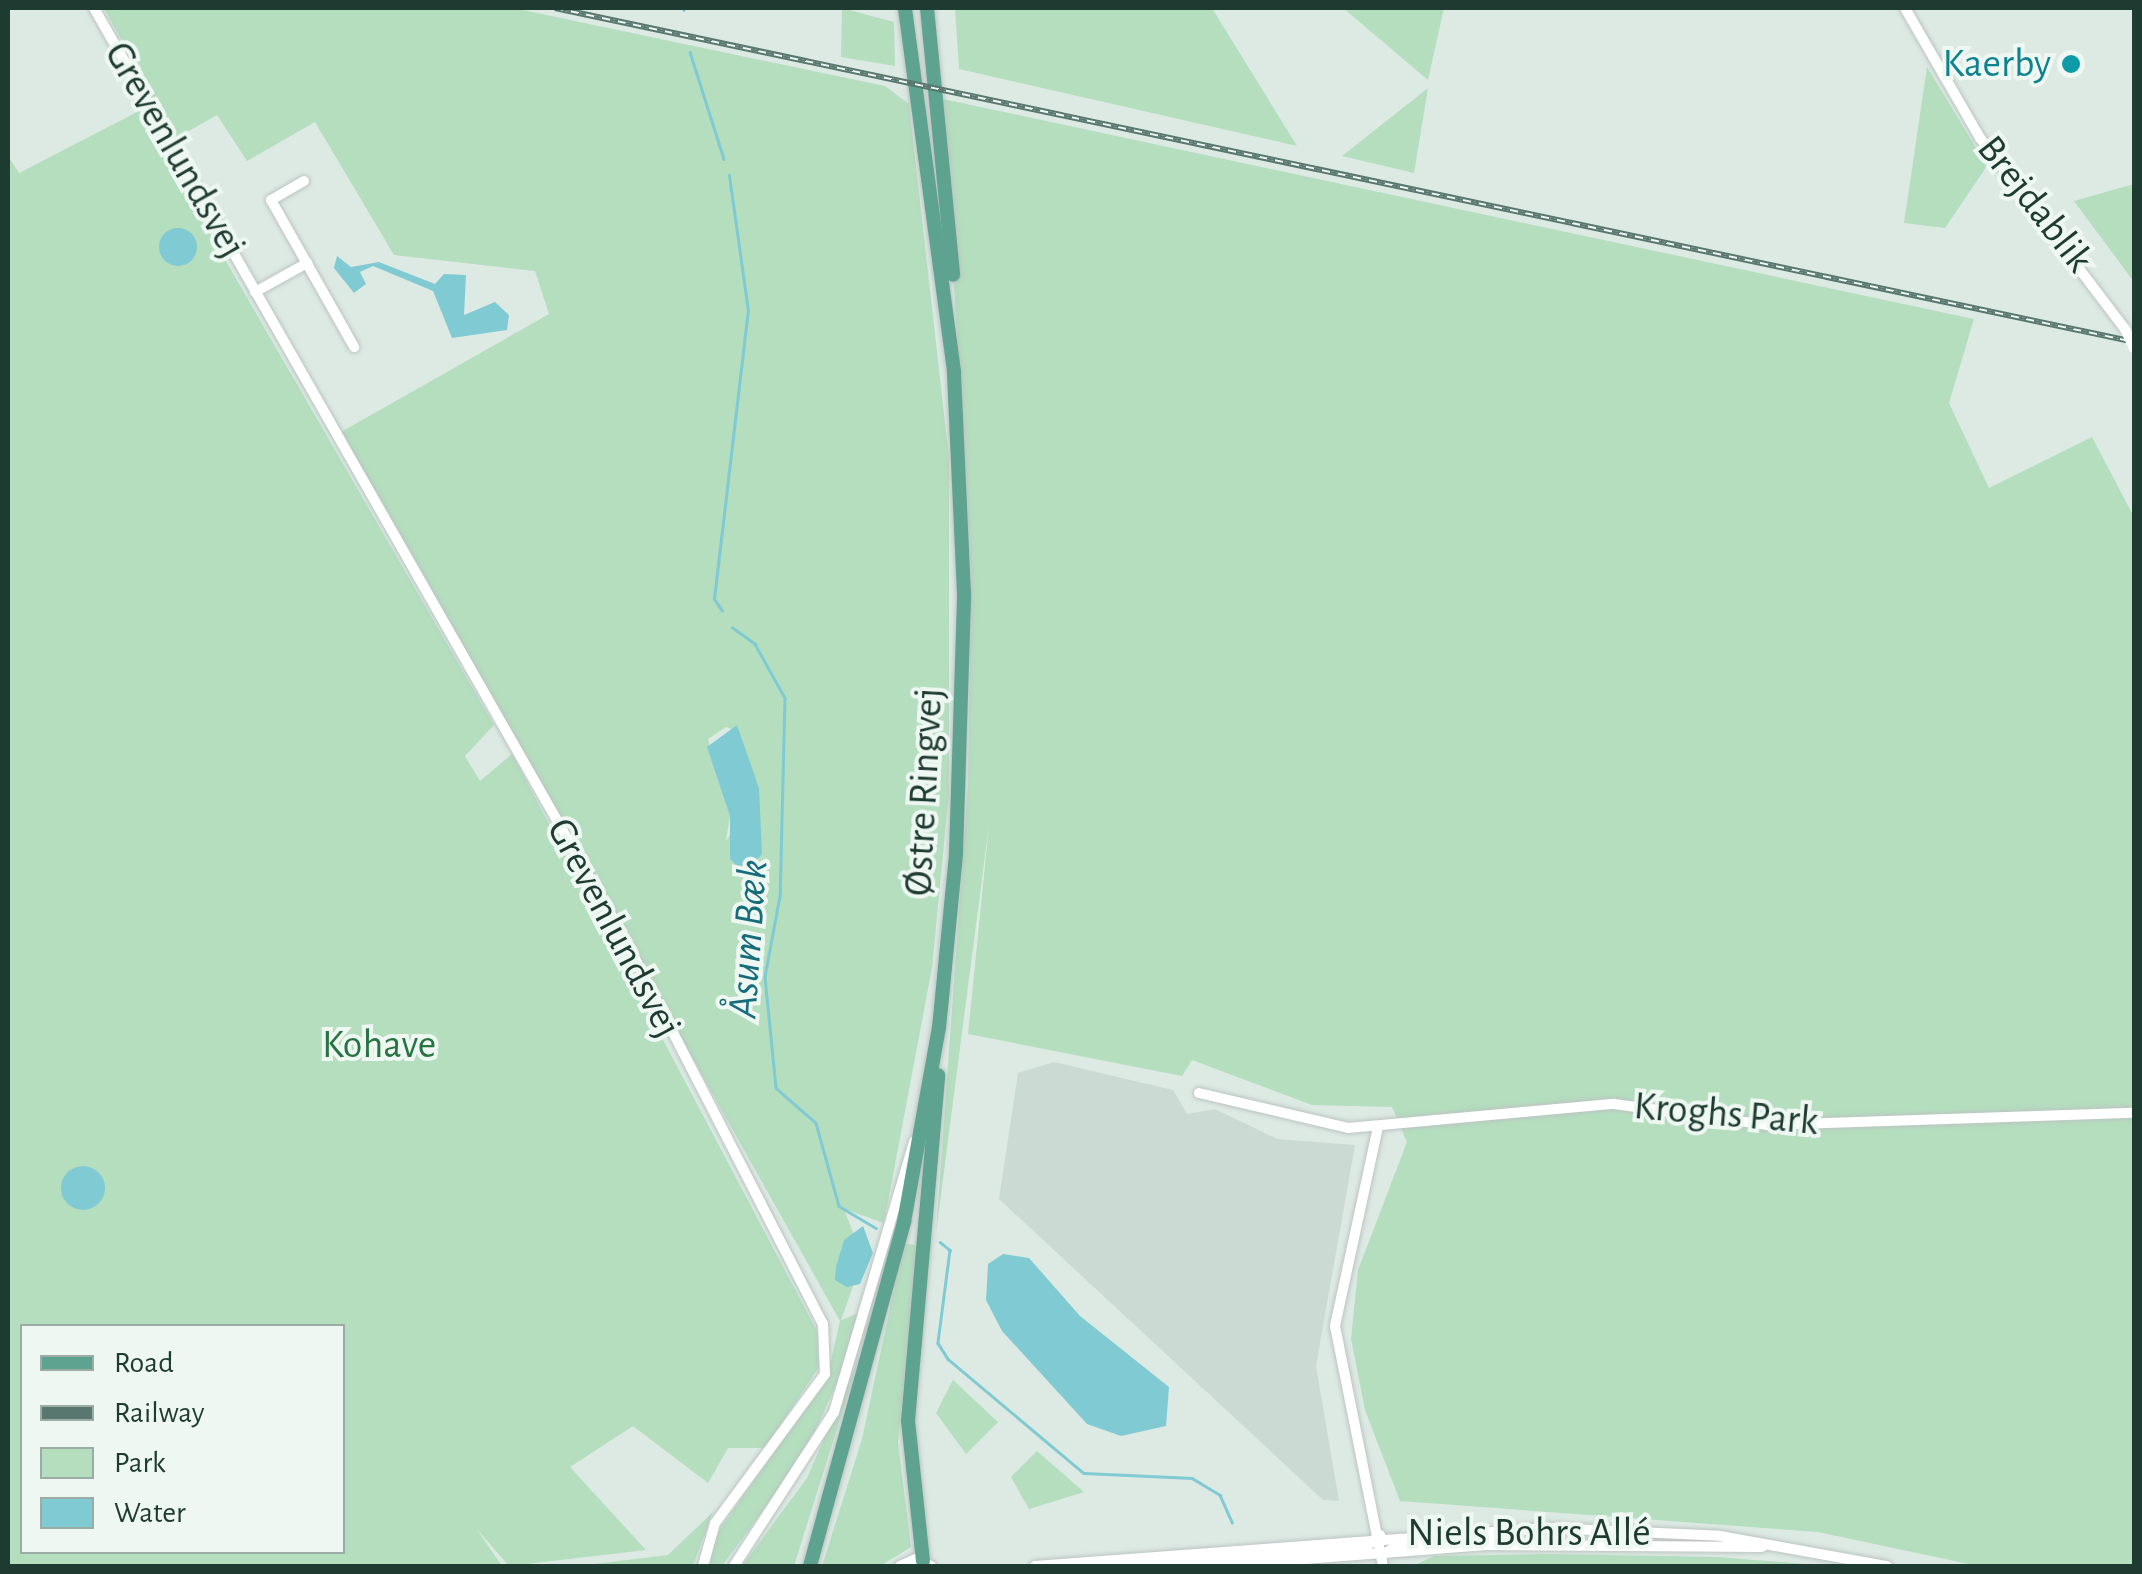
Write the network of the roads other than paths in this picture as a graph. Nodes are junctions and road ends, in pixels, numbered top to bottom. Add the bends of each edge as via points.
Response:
1 (94, 8) edge
2 (904, 8) edge
3 (927, 8) edge
4 (1905, 8) edge
5 (304, 181) dead end
6 (307, 263) junction
7 (256, 292) junction
8 (354, 347) dead end
9 (2134, 348) edge
10 (954, 371) junction
11 (939, 1028) junction
12 (1199, 1093) dead end
13 (2134, 1114) edge
14 (922, 1123) junction
15 (1378, 1127) junction
16 (1614, 1530) junction
17 (1380, 1534) junction
18 (1783, 1547) junction
19 (1383, 1561) edge
20 (927, 1564) edge
21 (703, 1566) edge
22 (734, 1566) edge
23 (810, 1566) edge
24 (900, 1566) edge
25 (1035, 1566) edge
26 (1121, 1566) edge
27 (1214, 1566) edge
28 (1887, 1566) edge

1 - 7 street, Grevenlundsvej
2 - 10 main road, Østre Ringvej
3 - 10 main road
4 - 9 street, Brejdablik, bridge via 1980,138
5 - 6 street, Grevenlundsvej via 271,200
6 - 7 street, Grevenlundsvej
6 - 8 street, Grevenlundsvej
7 - 21 street, Grevenlundsvej via 628,945 823,1324 825,1374 715,1523
10 - 11 main road, Østre Ringvej via 963,719
11 - 14 main road, Østre Ringvej
11 - 20 main road via 908,1421
12 - 15 street, Kroghs Park via 1314,1125
13 - 15 street, Kroghs Park via 1767,1125 1614,1104
14 - 22 street via 834,1412
14 - 23 main road, Østre Ringvej via 879,1330
15 - 17 street via 1335,1326 1338,1376
16 - 17 street, Niels Bohrs Allé
16 - 18 street, Niels Bohrs Allé
16 - 19 street via 1402,1542
17 - 19 street
17 - 25 street, Niels Bohrs Allé
17 - 26 street via 1365,1548
18 - 19 street, Niels Bohrs Allé via 1490,1545
18 - 28 street, Niels Bohrs Allé
19 - 27 street, Niels Bohrs Allé
20 - 24 street

